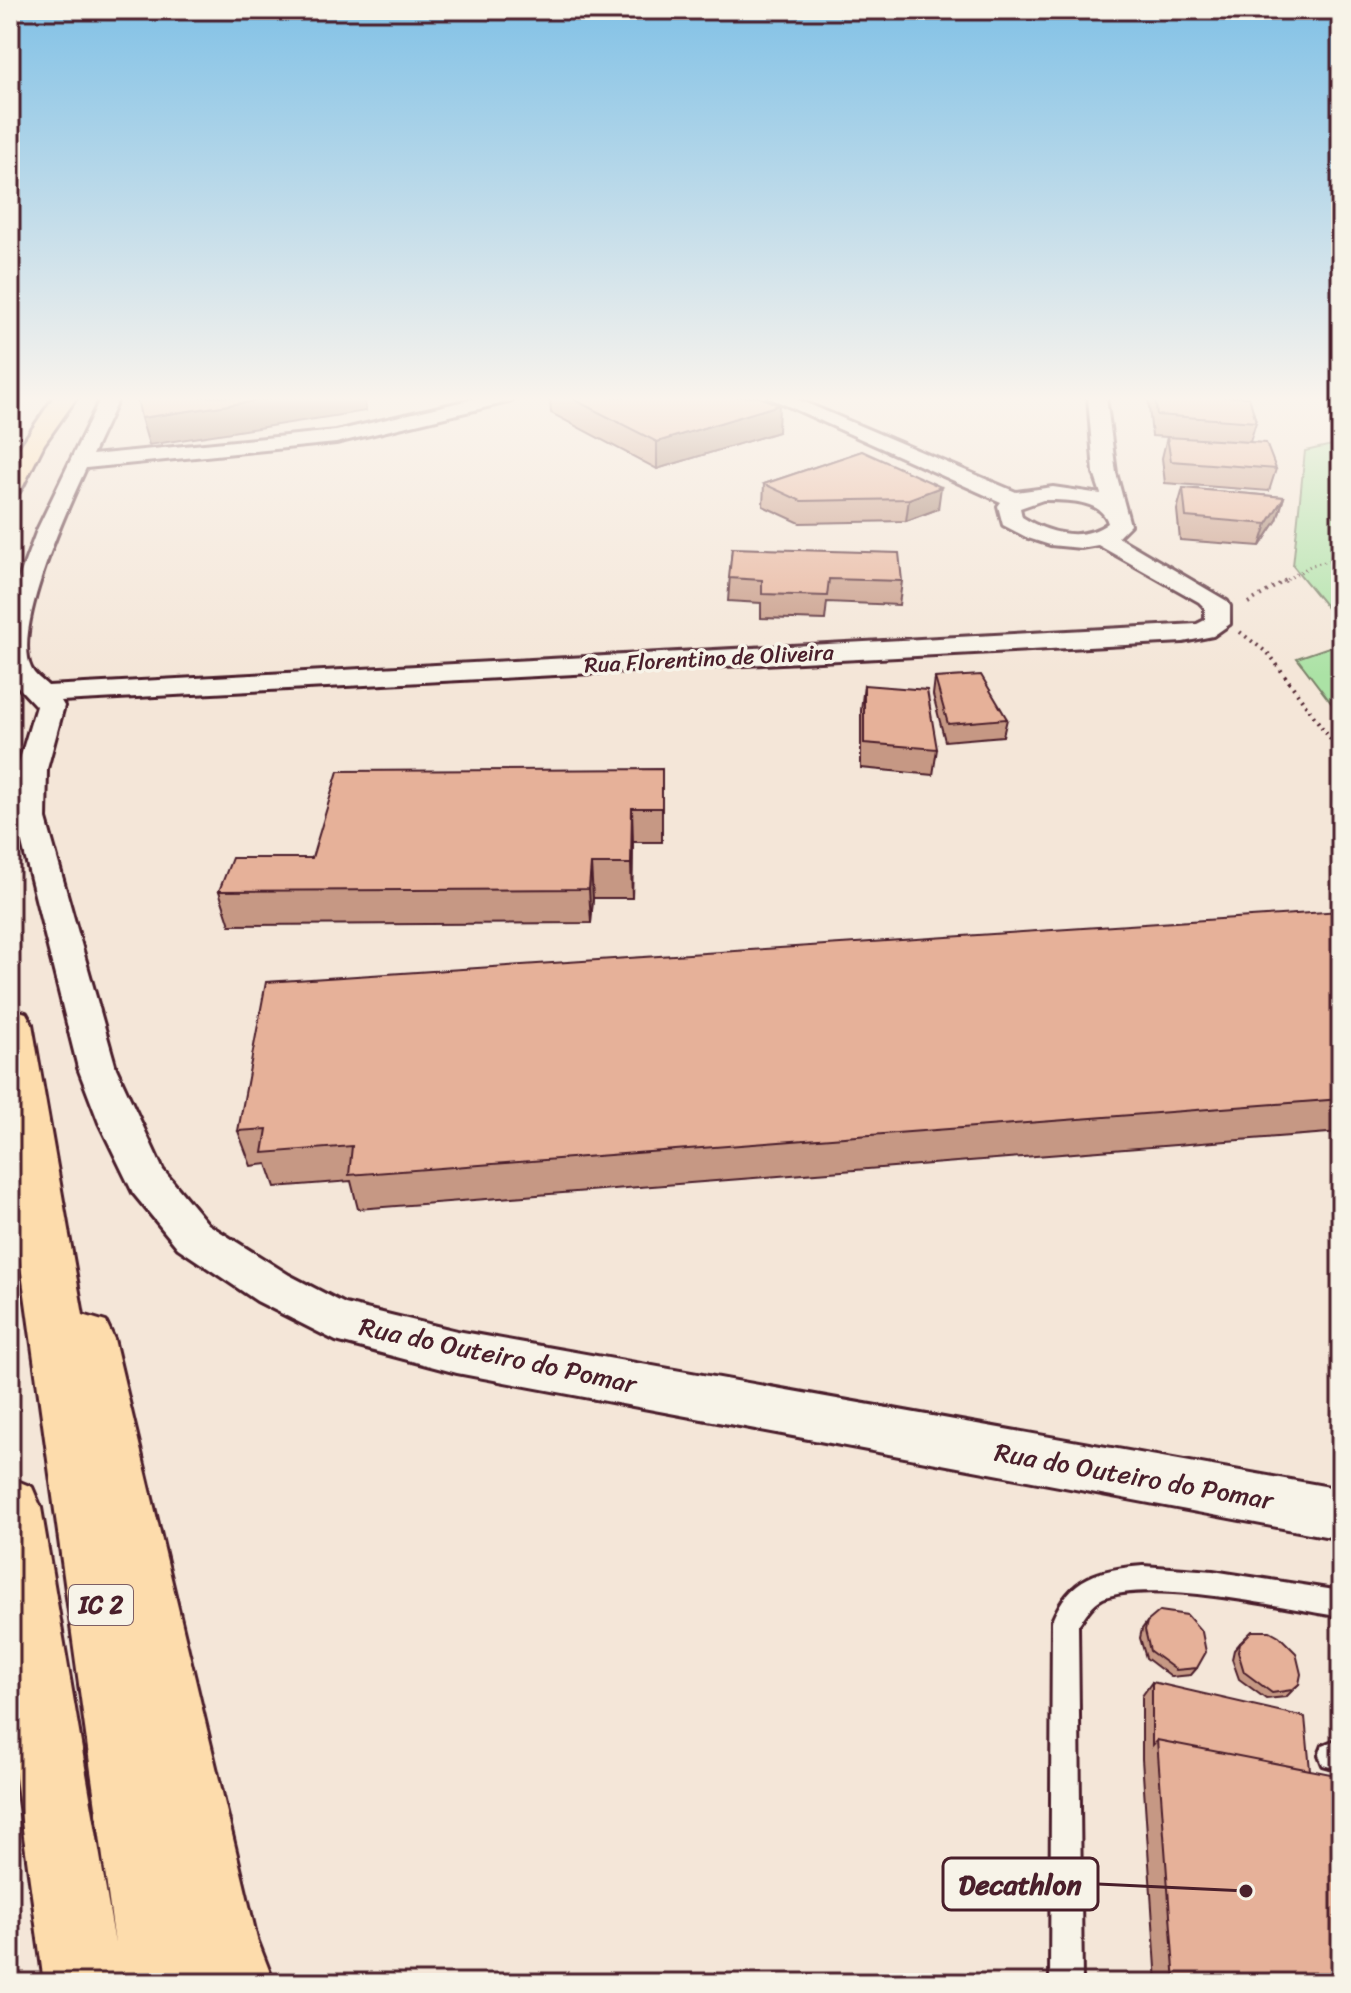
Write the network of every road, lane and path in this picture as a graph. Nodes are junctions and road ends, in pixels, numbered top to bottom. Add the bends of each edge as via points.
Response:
1 (68, 490) edge
2 (992, 490) edge
3 (1068, 490) edge
4 (1110, 490) edge
5 (1061, 493) junction
6 (1015, 500) junction
7 (1119, 517) junction
8 (1101, 537) junction
9 (1341, 558) edge
10 (1219, 615) junction
11 (45, 694) junction
12 (1341, 754) edge
13 (10, 1024) edge
14 (42, 1227) junction
15 (10, 1508) edge
16 (1341, 1514) edge
17 (1341, 1604) edge
18 (83, 1983) edge
19 (160, 1983) edge
20 (235, 1983) edge
21 (1066, 1983) edge

1 - 11 street via 25,588 17,634 15,663
2 - 6 street
3 - 5 street
4 - 7 street
5 - 6 street
5 - 7 street via 1105,504
6 - 8 street via 1009,506 1011,520 1034,533 1068,540
7 - 8 street via 1119,525
8 - 10 street via 1208,597
9 - 10 path via 1312,565 1258,599
10 - 11 street, Rua Florentino de Oliveira via 1217,624 1204,631 1183,634
10 - 12 path via 1270,655
11 - 16 street, Rua do Outeiro do Pomar via 50,706 32,769 31,819 97,1068 148,1181 193,1236 273,1288 336,1321 457,1352
13 - 14 highway, IC 2
14 - 19 highway, IC 2
14 - 20 highway via 75,1295 219,1939
15 - 18 highway
17 - 21 lane via 1124,1578 1091,1589 1065,1621

